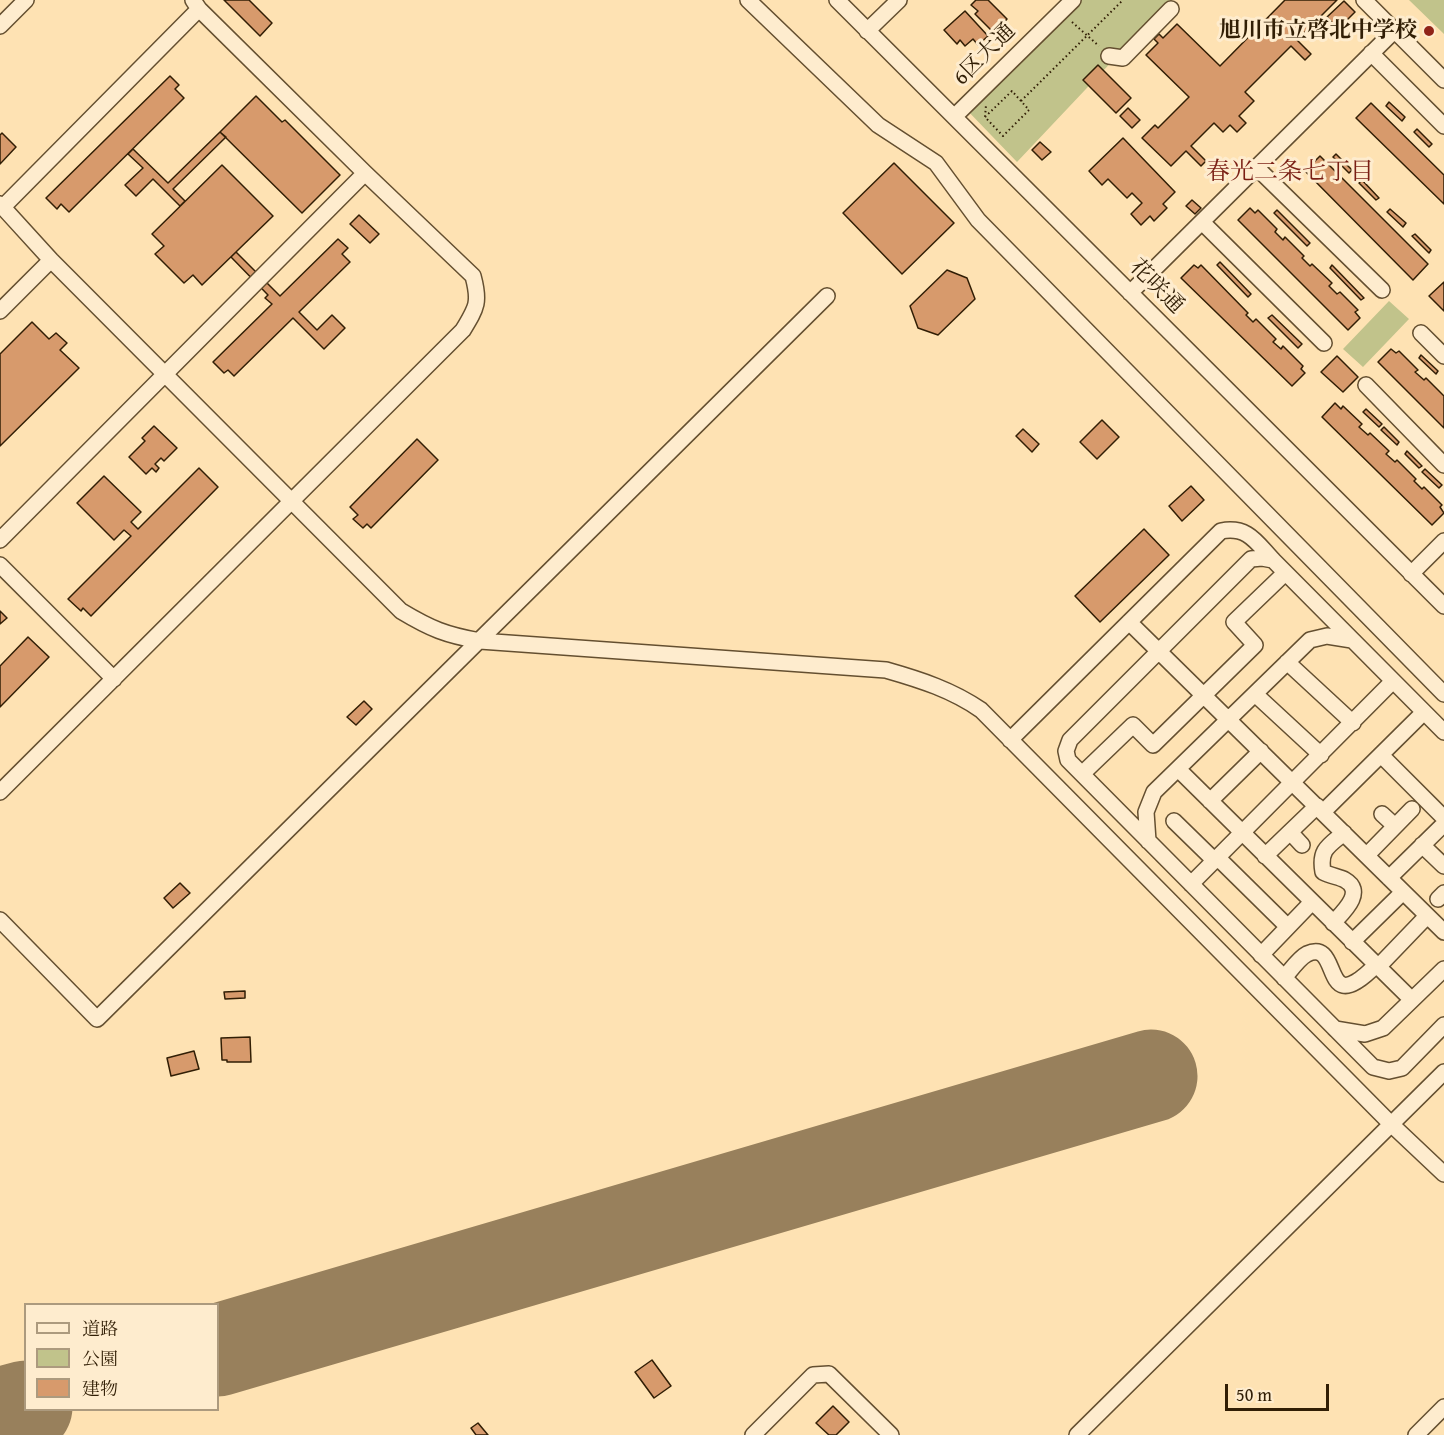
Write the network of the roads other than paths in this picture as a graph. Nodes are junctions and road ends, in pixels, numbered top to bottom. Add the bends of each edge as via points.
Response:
1 (26, 0) edge
2 (748, 0) edge
3 (837, 0) edge
4 (899, 0) edge
5 (1073, 0) edge
6 (1364, 0) edge
7 (196, 4) edge
8 (1171, 9) dead end
9 (0, 26) edge
10 (1395, 30) junction
11 (867, 31) junction
12 (1371, 53) junction
13 (1109, 56) road end
14 (1444, 80) edge
15 (955, 116) junction
16 (1444, 126) edge
17 (1256, 167) junction
18 (365, 173) junction
19 (1, 206) edge
20 (1202, 222) junction
21 (51, 260) junction
22 (1382, 290) dead end
23 (1130, 293) junction
24 (827, 296) dead end
25 (0, 311) edge
26 (1421, 333) dead end
27 (1324, 344) dead end
28 (1444, 356) edge
29 (165, 374) junction
30 (1366, 385) dead end
31 (1444, 465) edge
32 (292, 501) junction
33 (0, 540) edge
34 (1444, 541) edge
35 (1272, 560) junction
36 (0, 565) edge
37 (1285, 573) junction
38 (1411, 574) junction
39 (1444, 606) edge
40 (1129, 622) junction
41 (1352, 640) junction
42 (480, 641) junction
43 (1160, 650) junction
44 (1287, 662) junction
45 (114, 679) junction
46 (1393, 681) junction
47 (1255, 694) junction
48 (1444, 694) edge
49 (1205, 695) junction
50 (1424, 712) junction
51 (1229, 719) junction
52 (1353, 723) junction
53 (1444, 732) edge
54 (1010, 740) junction
55 (1261, 751) junction
56 (1322, 755) junction
57 (1381, 755) junction
58 (1178, 769) junction
59 (1082, 774) junction
60 (1294, 783) junction
61 (0, 792) edge
62 (1210, 801) junction
63 (1320, 809) junction
64 (1412, 809) dead end
65 (1382, 814) dead end
66 (1444, 818) edge
67 (1174, 821) dead end
68 (1200, 824) dead end
69 (1444, 824) edge
70 (1395, 826) junction
71 (1290, 832) junction
72 (1344, 833) junction
73 (1243, 834) junction
74 (1190, 836) junction
75 (1148, 841) junction
76 (1302, 845) dead end
77 (1422, 845) junction
78 (1367, 855) junction
79 (1265, 856) junction
80 (1217, 859) junction
81 (1444, 866) edge
82 (1389, 878) junction
83 (1191, 884) junction
84 (1403, 892) junction
85 (1312, 902) junction
86 (1427, 916) junction
87 (0, 920) edge
88 (1333, 923) junction
89 (1288, 927) junction
90 (1444, 932) edge
91 (1352, 942) junction
92 (1261, 955) junction
93 (1377, 966) junction
94 (1444, 969) edge
95 (1284, 978) junction
96 (1412, 1000) junction
97 (1444, 1025) edge
98 (1335, 1029) junction
99 (1444, 1072) edge
100 (1391, 1125) junction
101 (1444, 1174) edge
102 (1444, 1407) edge
103 (753, 1435) edge
104 (891, 1435) edge
105 (1077, 1435) edge
106 (1416, 1435) edge

1 - 9 street
2 - 48 street via 878,125 936,163 978,220
3 - 11 street, 花咲通
4 - 11 street
5 - 15 street, 6区大通
6 - 10 street
7 - 18 street
7 - 19 street
8 - 13 street via 1123,58
10 - 12 street
10 - 14 street
11 - 15 street, 花咲通
12 - 16 street
12 - 17 street
15 - 23 street, 花咲通
17 - 20 street
17 - 22 street
18 - 29 street
18 - 32 street via 473,276 478,295 475,311 463,330
19 - 21 street
20 - 23 street
20 - 27 street
21 - 25 street
21 - 29 street
23 - 38 street, 花咲通
24 - 42 street
26 - 28 street
29 - 32 street
29 - 33 street
30 - 31 street
32 - 42 street via 402,611 450,636
32 - 45 street
34 - 38 street
35 - 37 street
35 - 40 street via 1251,536 1235,528 1221,531
35 - 43 street via 1251,559
36 - 45 street
37 - 41 street
37 - 49 street via 1234,622 1255,645
38 - 39 street, 花咲通
40 - 43 street
40 - 54 street
41 - 44 street via 1327,636 1310,640
41 - 46 street
42 - 54 street via 886,670 942,687 963,698 981,710
42 - 87 street via 97,1019
43 - 49 street
43 - 59 street via 1070,740 1068,760
44 - 47 street
44 - 52 street
45 - 61 street
46 - 50 street
46 - 52 street
47 - 51 street
47 - 56 street
49 - 51 street
49 - 59 street via 1154,745 1133,725
50 - 53 street
50 - 57 street
51 - 55 street
51 - 58 street
52 - 56 street
54 - 100 street
55 - 60 street
55 - 62 street
56 - 60 street
57 - 63 street
57 - 66 street
58 - 62 street
58 - 75 street via 1154,792 1146,812
59 - 75 street
60 - 63 street
60 - 73 street
62 - 73 street
63 - 71 street
63 - 72 street
64 - 70 street
65 - 70 street
67 - 74 street
68 - 74 street
69 - 77 street
70 - 78 street
71 - 76 street
71 - 79 street
72 - 78 street
72 - 88 street via 1325,849 1321,859 1323,872 1345,880 1354,894
73 - 79 street
73 - 80 street
74 - 80 street
75 - 83 street
77 - 81 street
77 - 82 street
78 - 82 street
79 - 85 street
80 - 83 street
80 - 89 street
82 - 84 street
83 - 92 street
84 - 86 street
84 - 91 street via 1381,921
85 - 88 street
85 - 89 street
86 - 90 street
86 - 93 street
88 - 91 street
89 - 92 street
91 - 93 street
92 - 95 street
93 - 95 street via 1349,986 1332,976 1330,963 1317,952 1306,954
93 - 96 street
94 - 96 street
95 - 98 street
96 - 98 street via 1383,1028 1365,1034
97 - 98 street via 1402,1068 1389,1071 1373,1067
99 - 100 street
100 - 101 street
100 - 105 street
102 - 106 street
103 - 104 street via 813,1375 829,1374

